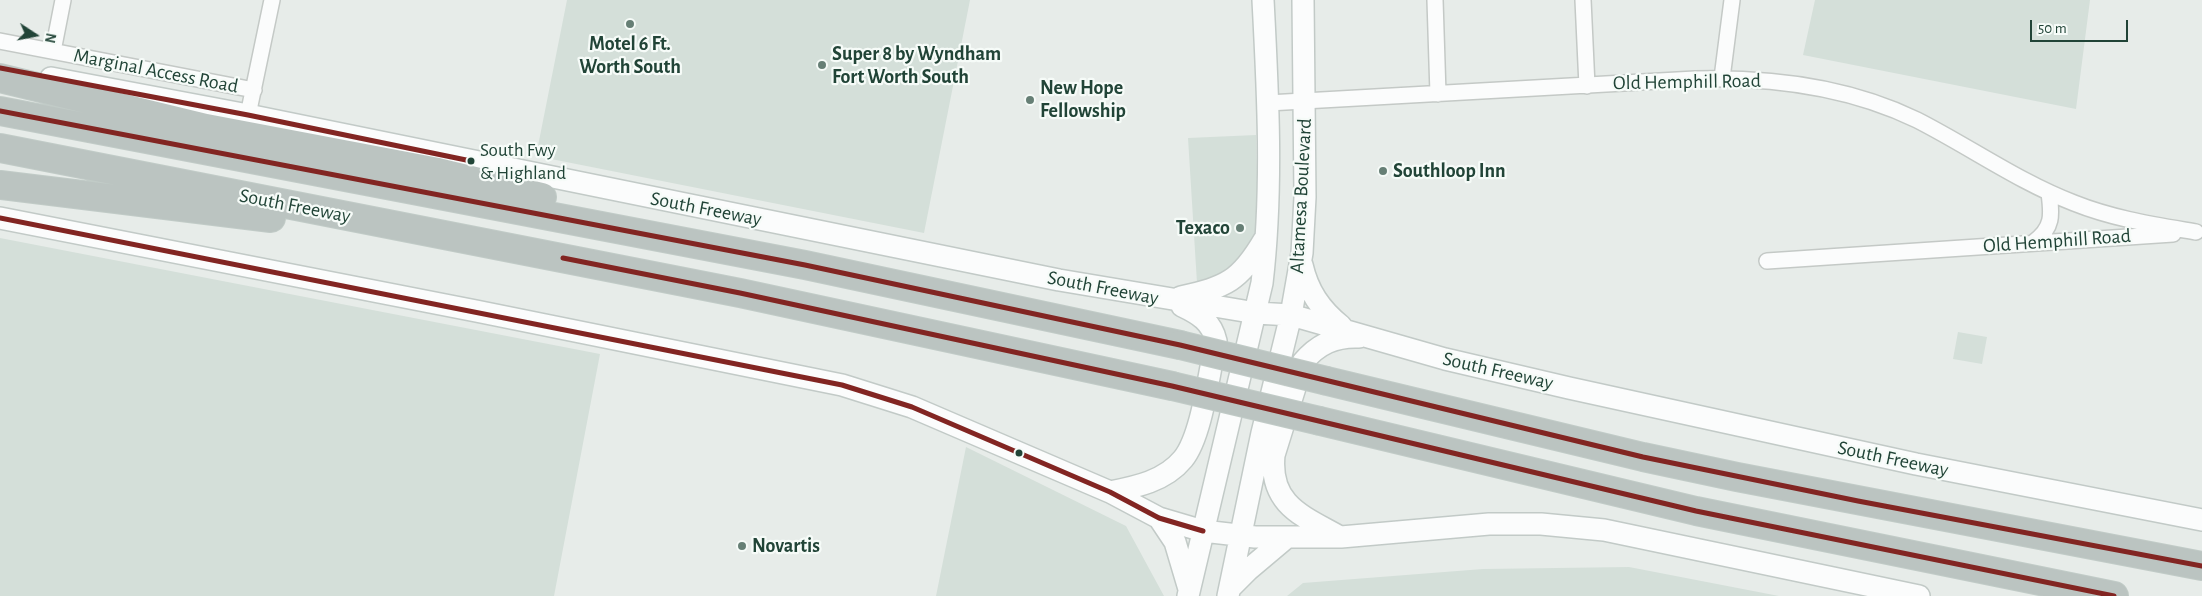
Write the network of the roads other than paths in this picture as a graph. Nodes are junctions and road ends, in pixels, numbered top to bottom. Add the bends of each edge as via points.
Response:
1 (63, 0) edge
2 (272, 0) edge
3 (1264, 0) edge
4 (1303, 0) edge
5 (1435, 0) edge
6 (1583, 0) edge
7 (1732, 0) edge
8 (0, 41) edge
9 (53, 51) junction
10 (0, 68) edge
11 (0, 78) edge
12 (1722, 78) junction
13 (1587, 86) junction
14 (254, 90) junction
15 (1438, 94) junction
16 (1306, 102) junction
17 (1268, 104) junction
18 (0, 111) edge
19 (248, 115) junction
20 (0, 148) edge
21 (0, 185) edge
22 (2049, 193) junction
23 (0, 218) edge
24 (2199, 232) edge
25 (1267, 236) junction
26 (2034, 242) junction
27 (561, 257) junction
28 (1301, 261) junction
29 (1767, 261) dead end
30 (805, 266) junction
31 (1168, 300) junction
32 (1256, 313) junction
33 (1291, 315) junction
34 (1345, 329) junction
35 (1379, 339) junction
36 (1110, 492) junction
37 (1159, 518) junction
38 (2202, 520) edge
39 (1204, 531) junction
40 (1240, 536) junction
41 (1341, 537) junction
42 (1286, 538) junction
43 (2202, 566) edge
44 (1229, 592) edge
45 (1189, 593) edge
46 (1919, 596) edge
47 (2114, 596) edge

1 - 9 street
2 - 14 street
3 - 17 main road, Altamesa Boulevard
4 - 16 main road, Altamesa Boulevard
5 - 15 street
6 - 13 street
7 - 12 street
8 - 9 street, Marginal Access Road
9 - 14 street, Marginal Access Road
10 - 19 main road, South Freeway
11 - 30 highway via 206,128 438,172 617,216 784,249
12 - 13 street, Old Hemphill Road
12 - 22 street, Old Hemphill Road via 1808,85 1862,98 1916,120
13 - 15 street, Old Hemphill Road
14 - 19 street
15 - 16 street, Old Hemphill Road
16 - 17 street, Old Hemphill Road
16 - 28 main road, Altamesa Boulevard
17 - 25 main road, Altamesa Boulevard
18 - 30 highway, South Freeway
19 - 31 main road, South Freeway
20 - 27 highway, South Freeway
21 - 27 highway
22 - 24 street, Old Hemphill Road via 2118,218
22 - 26 street via 2049,225
23 - 36 main road via 842,385 912,407
24 - 26 street, Old Hemphill Road
25 - 31 main road via 1248,266 1230,282 1214,290
25 - 32 main road, Altamesa Boulevard
26 - 29 street, Old Hemphill Road
27 - 47 highway, South Freeway, bridge via 1172,386 1678,507
28 - 33 main road, Altamesa Boulevard
28 - 34 main road via 1317,303
30 - 43 highway, South Freeway, bridge via 1180,346 1737,477
31 - 32 main road, South Freeway
31 - 36 main road via 1198,314 1214,332 1216,341 1197,429 1183,459 1166,473 1132,488
32 - 33 main road, South Freeway
32 - 39 main road, Altamesa Boulevard
33 - 34 main road, South Freeway
33 - 40 main road, Altamesa Boulevard
34 - 35 main road, South Freeway
35 - 38 main road, South Freeway via 1462,363 1870,454
35 - 41 main road via 1339,338 1312,351 1303,362 1274,455 1273,469 1282,498 1294,511
36 - 37 main road
37 - 39 main road
37 - 45 main road via 1175,542
39 - 40 main road
39 - 45 main road, Altamesa Boulevard
40 - 42 main road
40 - 44 main road, Altamesa Boulevard
41 - 42 main road
41 - 46 main road via 1489,524 1541,524 1604,530
42 - 44 main road via 1248,570

